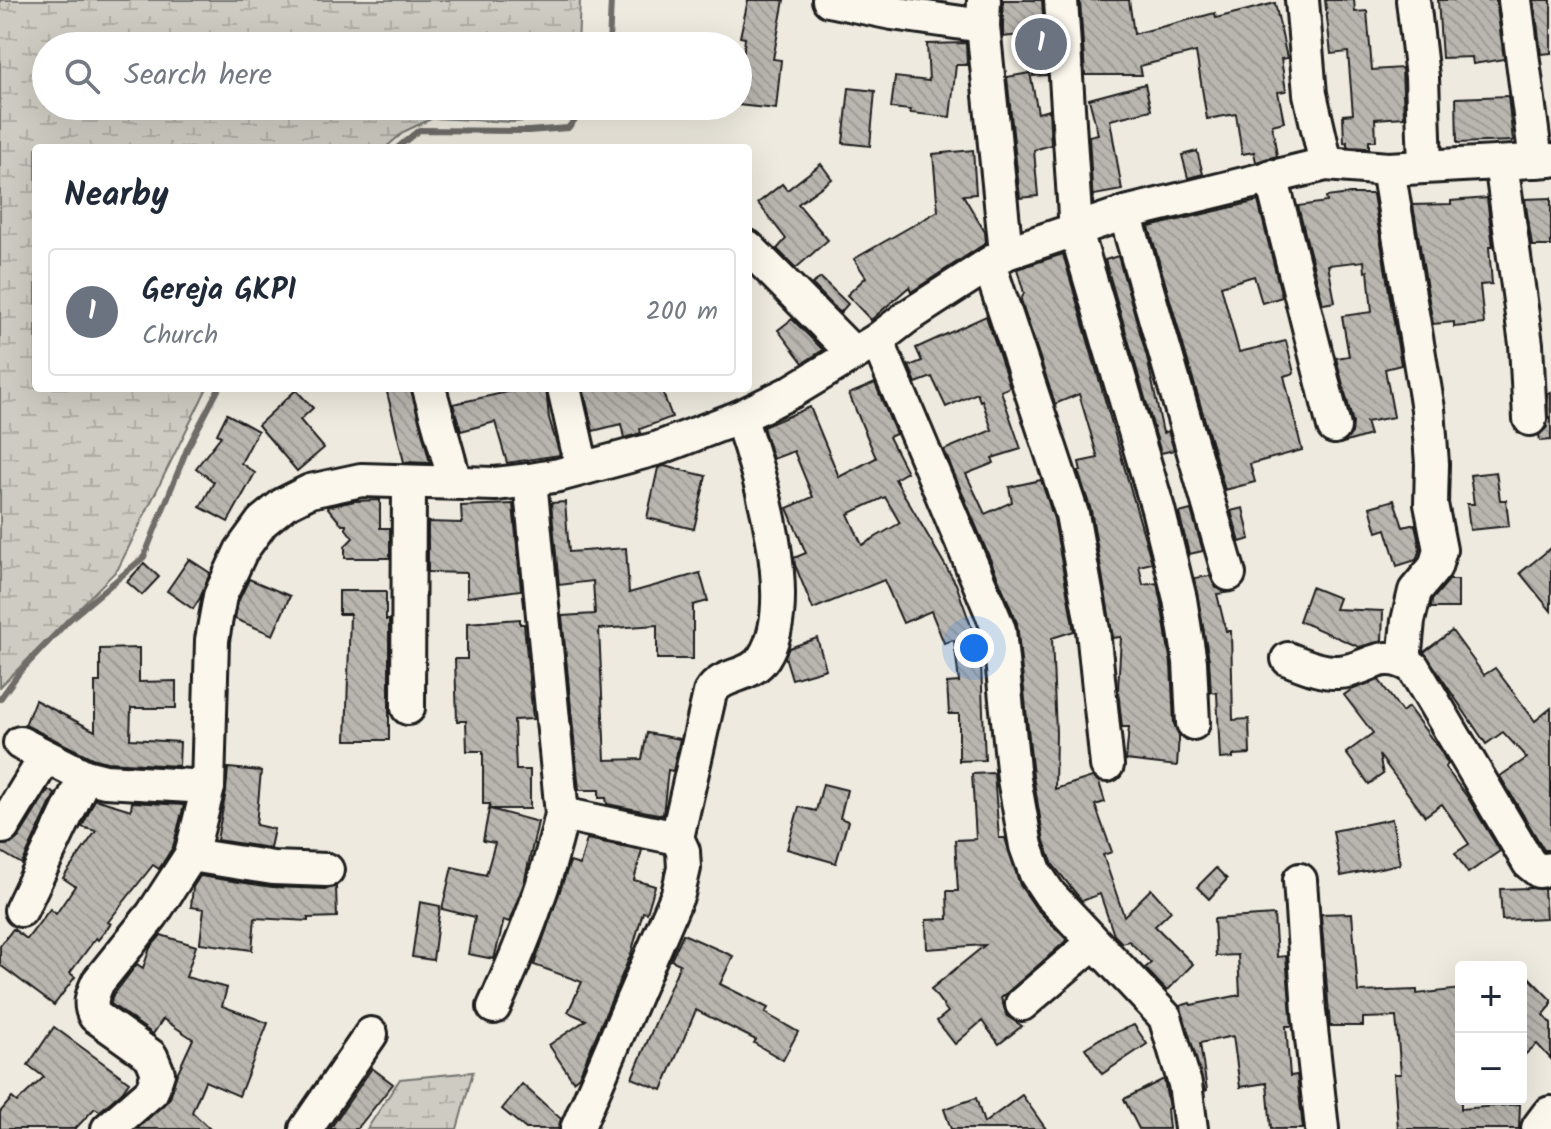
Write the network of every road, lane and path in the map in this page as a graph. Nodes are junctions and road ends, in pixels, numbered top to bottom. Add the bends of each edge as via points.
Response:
1 (829, 0) edge
2 (1061, 0) edge
3 (1302, 0) edge
4 (1413, 0) edge
5 (1515, 0) edge
6 (983, 13) edge
7 (1544, 161) edge
8 (1501, 163) junction
9 (1326, 164) junction
10 (1425, 166) junction
11 (1388, 169) junction
12 (1271, 176) junction
13 (1125, 213) junction
14 (1076, 231) junction
15 (752, 250) edge
16 (998, 259) junction
17 (866, 347) junction
18 (430, 392) edge
19 (565, 392) edge
20 (740, 417) junction
21 (1530, 419) dead end
22 (1334, 427) dead end
23 (582, 468) junction
24 (530, 480) junction
25 (409, 482) junction
26 (455, 482) junction
27 (1229, 574) dead end
28 (1288, 659) dead end
29 (1404, 661) junction
30 (408, 708) dead end
31 (1193, 723) dead end
32 (1107, 765) dead end
33 (85, 776) junction
34 (208, 787) junction
35 (562, 814) junction
36 (3, 827) dead end
37 (677, 838) junction
38 (191, 855) junction
39 (1551, 869) edge
40 (327, 870) dead end
41 (1300, 880) dead end
42 (21, 910) dead end
43 (1093, 943) junction
44 (1022, 1004) dead end
45 (494, 1007) dead end
46 (371, 1034) dead end
47 (1551, 1117) edge
48 (586, 1123) edge
49 (108, 1129) edge
50 (306, 1129) edge
51 (1191, 1129) edge
52 (1322, 1129) edge
53 (1542, 1129) edge

1 - 6 street via 892,13
2 - 14 street
3 - 9 street via 1310,94
4 - 10 street
5 - 7 street
6 - 16 street
7 - 8 street
8 - 10 street
8 - 21 street via 1526,344
9 - 11 street
9 - 12 street
10 - 11 street
11 - 29 street via 1428,409 1431,504 1440,550 1412,600
12 - 13 street
12 - 22 street
13 - 14 street
13 - 27 street
14 - 16 street
14 - 31 street via 1180,599
15 - 17 street
16 - 17 street
16 - 32 street via 1072,514 1093,630
17 - 20 street
17 - 43 street via 999,630 1014,779 1031,860 1050,895
18 - 26 street
19 - 23 street
20 - 23 street via 659,448
20 - 37 street via 771,523 774,629 771,645 756,667 721,681 710,693
23 - 24 street
24 - 26 street
24 - 35 street
25 - 26 street
25 - 30 street
25 - 34 street via 361,480 310,491 262,522 241,551 220,596 212,640
28 - 29 street via 1319,671 1342,672 1374,660
29 - 39 street via 1419,676 1529,863 1539,871
33 - 34 street
33 - 36 street via 33,750
33 - 42 street
34 - 38 street
35 - 37 street
35 - 45 street via 550,867
37 - 48 street via 684,868 678,894
38 - 40 street
38 - 49 street via 93,994 95,1016 151,1056 158,1073 152,1091
41 - 52 street
43 - 44 street
43 - 51 street via 1165,1017 1185,1084
46 - 50 street
47 - 53 main road

